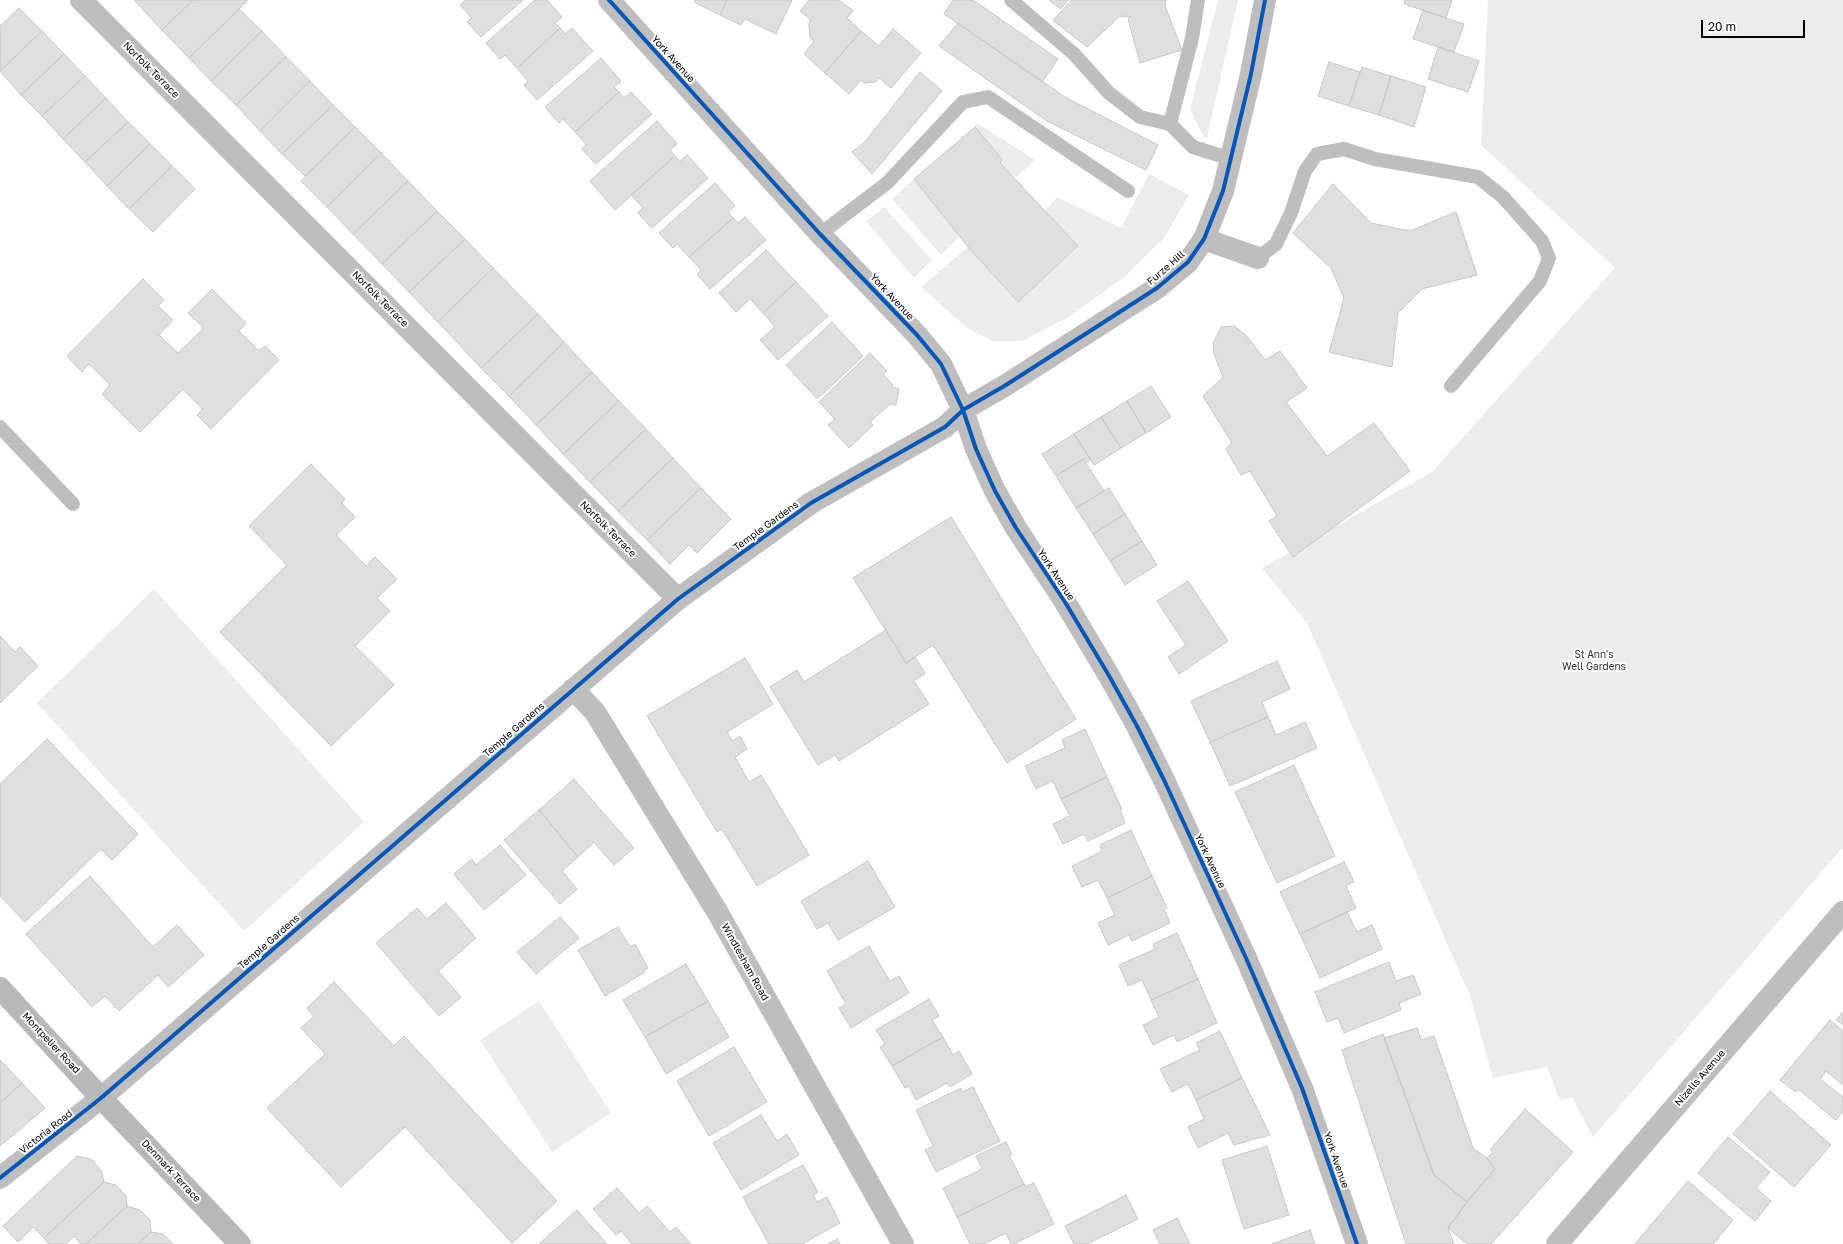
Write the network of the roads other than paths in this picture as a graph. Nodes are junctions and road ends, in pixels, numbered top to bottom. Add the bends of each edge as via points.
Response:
1 (81, 0) edge
2 (609, 0) edge
3 (1011, 0) edge
4 (1198, 0) edge
5 (1265, 0) edge
6 (1170, 124) junction
7 (1231, 159) junction
8 (1128, 191) dead end
9 (820, 234) junction
10 (1204, 239) junction
11 (1258, 258) joint
12 (1451, 386) dead end
13 (963, 410) junction
14 (0, 427) edge
15 (73, 504) dead end
16 (678, 599) junction
17 (573, 689) junction
18 (1843, 912) edge
19 (0, 988) edge
20 (101, 1098) junction
21 (0, 1178) edge
22 (240, 1244) edge
23 (904, 1244) edge
24 (1357, 1244) edge
25 (1557, 1244) edge

1 - 16 street, Norfolk Terrace
2 - 9 street, York Avenue
3 - 6 lane via 1074,54 1109,93 1140,117
4 - 6 lane via 1192,38
5 - 7 street, Furze Hill
6 - 7 lane via 1193,147
7 - 10 street, Furze Hill via 1223,191
8 - 9 lane via 988,97 963,102 887,183
9 - 13 street, York Avenue via 917,335 941,364
10 - 11 street
10 - 13 street, Furze Hill via 1188,262 1156,288
11 - 12 lane via 1276,244 1291,213 1305,171 1317,154 1344,149 1375,159 1478,177 1503,197 1542,241 1549,258 1540,281
13 - 16 street, Temple Gardens via 945,427 811,503
13 - 24 street, York Avenue via 976,450 1016,528 1065,602 1108,674 1164,780 1246,958 1302,1088
14 - 15 lane
16 - 17 street, Temple Gardens
17 - 20 street, Temple Gardens
17 - 23 street, Windlesham Road via 595,712 718,913
18 - 25 street, Nizells Avenue
19 - 20 main road, Montpelier Road
20 - 21 street, Victoria Road
20 - 22 main road, Denmark Terrace

